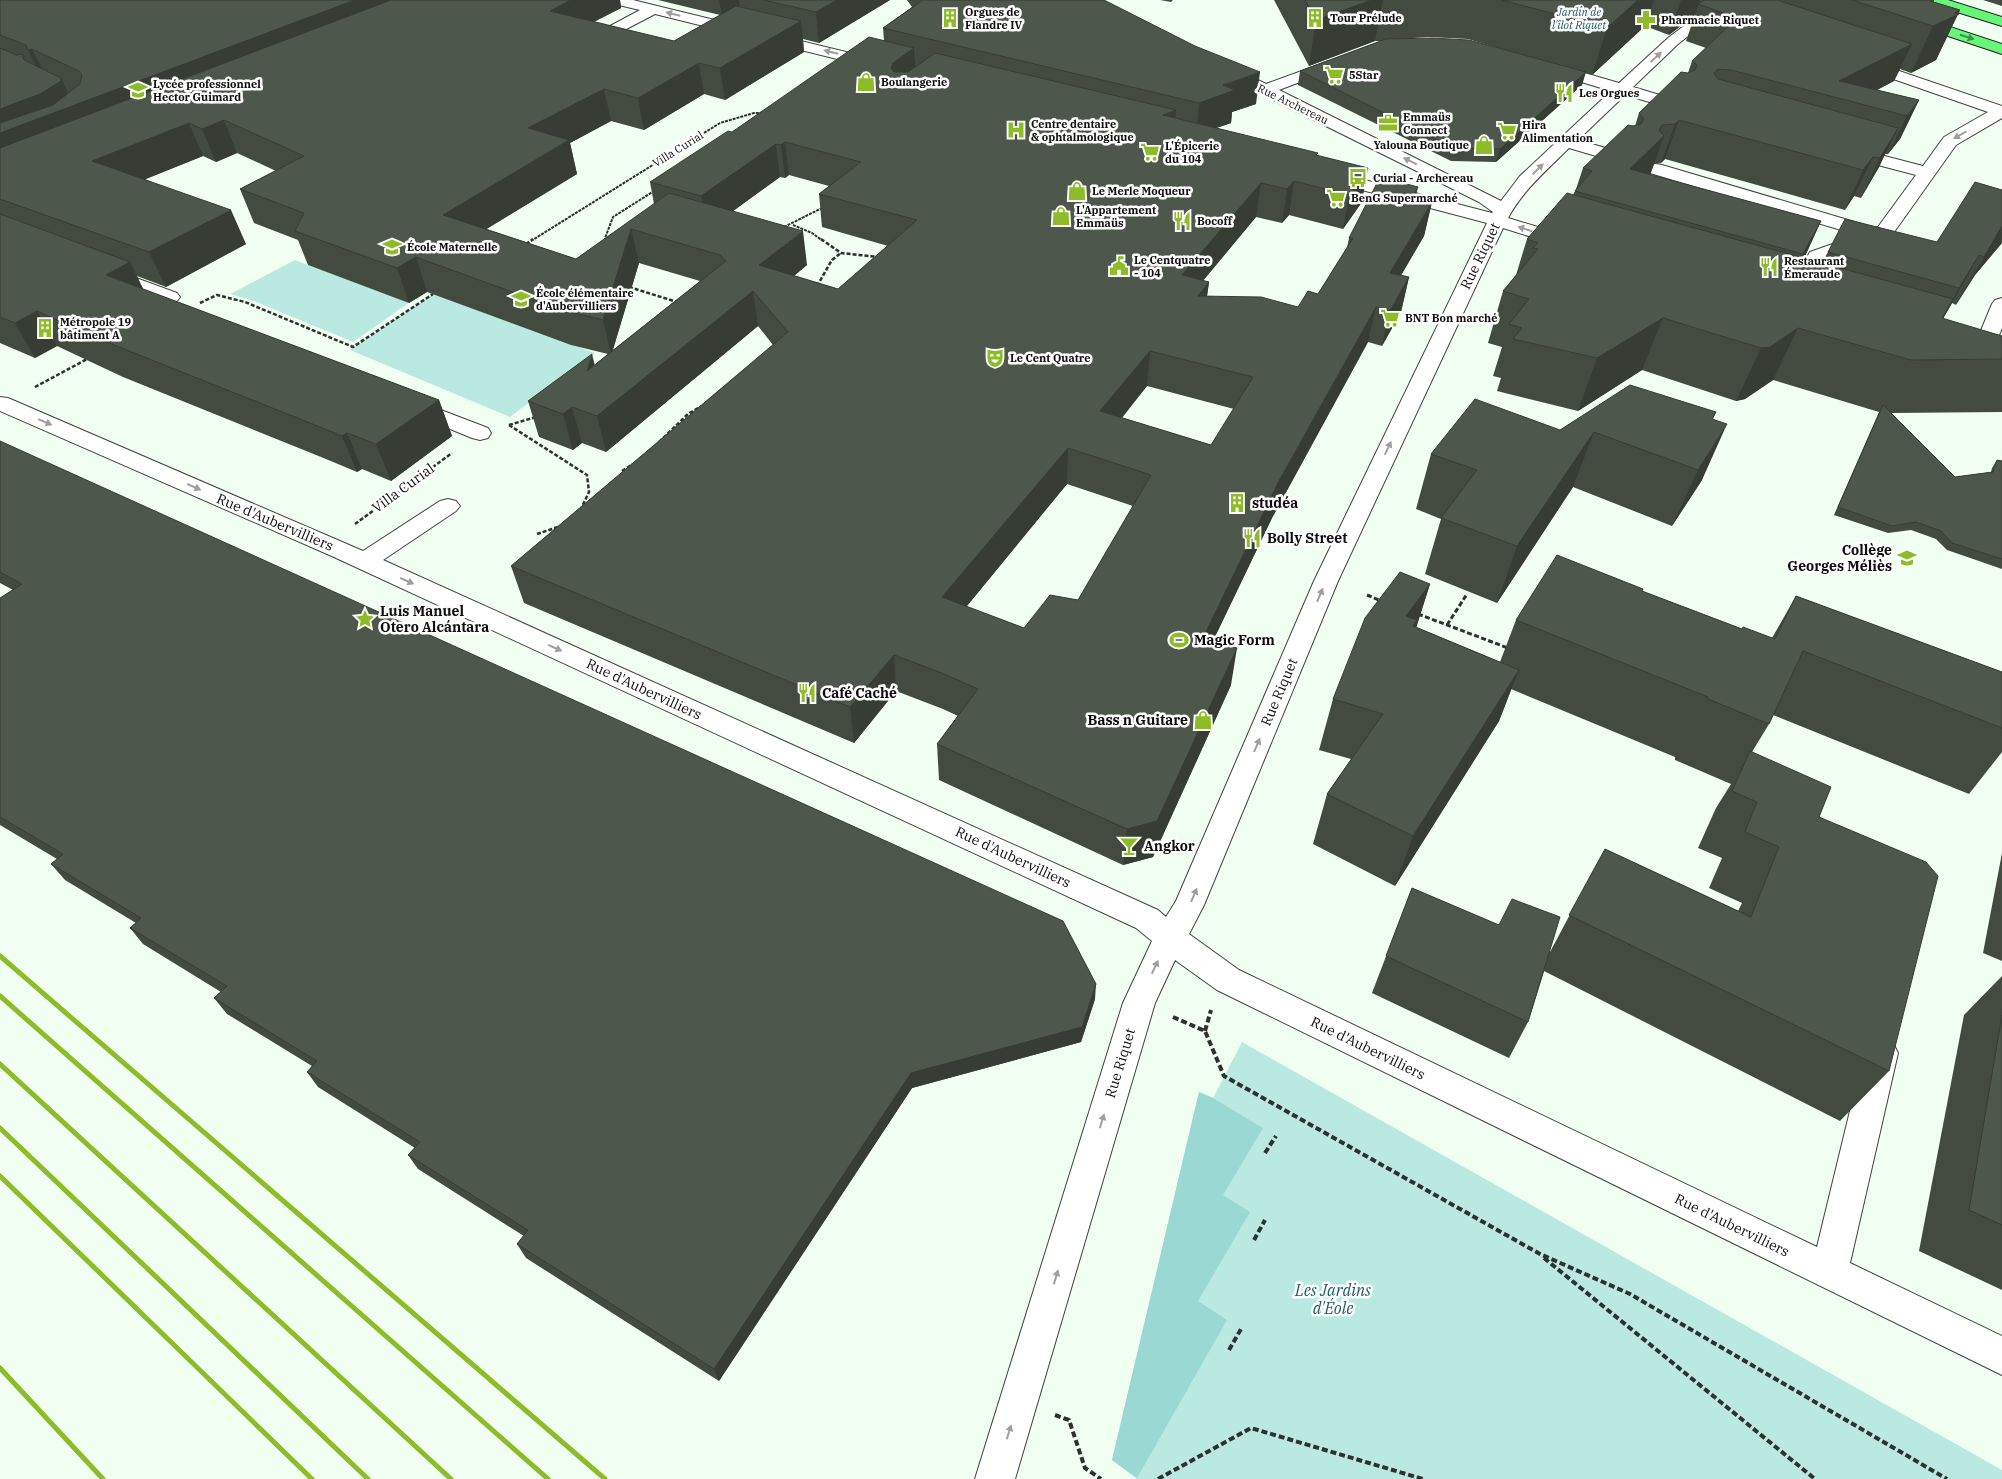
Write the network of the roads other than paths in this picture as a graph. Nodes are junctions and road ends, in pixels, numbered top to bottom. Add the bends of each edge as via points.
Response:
1 (615, 0) edge
2 (1727, 0) edge
3 (1854, 0) edge
4 (1932, 0) edge
5 (653, 9) junction
6 (1705, 11) junction
7 (739, 14) edge
8 (1728, 17) edge
9 (2000, 18) edge
10 (719, 25) junction
11 (2002, 49) edge
12 (625, 50) edge
13 (1846, 58) edge
14 (1346, 60) edge
15 (1211, 63) edge
16 (1531, 63) edge
17 (895, 68) edge
18 (1623, 88) junction
19 (1265, 90) junction
20 (1674, 104) edge
21 (2002, 111) edge
22 (1566, 142) junction
23 (1830, 146) edge
24 (1620, 158) edge
25 (1656, 168) edge
26 (1318, 173) edge
27 (1927, 173) junction
28 (1500, 215) junction
29 (1875, 234) junction
30 (1587, 248) edge
31 (90, 266) edge
32 (170, 297) edge
33 (2002, 304) edge
34 (1795, 305) edge
35 (1980, 359) edge
36 (398, 397) edge
37 (0, 403) edge
38 (480, 433) road end
39 (448, 506) dead end
40 (364, 561) junction
41 (1171, 938) junction
42 (1887, 1025) edge
43 (1829, 1272) junction
44 (2002, 1356) edge
45 (995, 1479) edge

1 - 5 street
2 - 6 street, Rue Riquet
3 -> 11 main road
4 - 9 main road
10 -> 5 street
5 - 12 street via 604,34 602,44
6 - 8 street
18 -> 6 street, Rue Riquet
7 - 10 street
17 -> 10 street
13 - 21 street
14 - 19 street
15 - 19 street, Rue Archereau
16 - 18 street
18 - 20 street
18 - 22 street, Rue Riquet
28 -> 19 street, Rue Archereau via 1485,198
21 -> 27 street via 1950,141
22 - 24 street
28 -> 22 street, Rue Riquet via 1526,180
23 - 27 street
25 - 29 street
26 - 28 street
27 - 29 street via 1884,230
30 -> 28 street
41 -> 28 street, Rue Riquet via 1189,905 1326,581
29 - 34 street via 1816,256
31 - 32 street
33 - 35 street
36 - 38 street via 421,410
37 -> 40 street, Rue d'Aubervilliers
39 - 40 street
40 -> 41 street, Rue d'Aubervilliers via 1147,919
41 - 43 street, Rue d'Aubervilliers via 1228,980
45 -> 41 street, Rue Riquet via 1136,1012
42 - 43 street
43 - 44 street, Rue d'Aubervilliers

